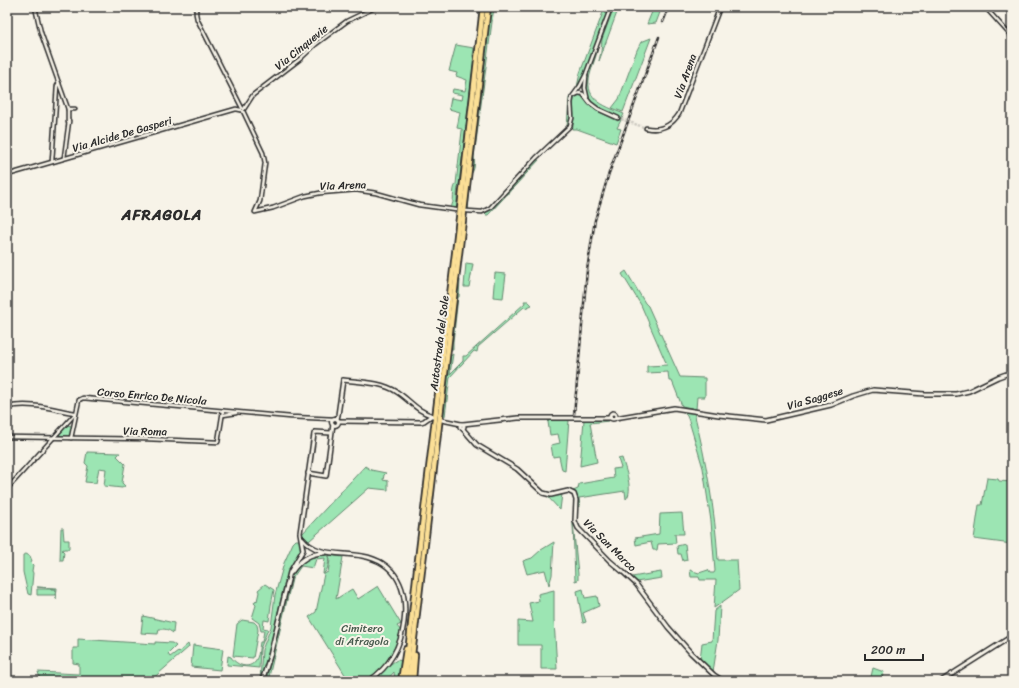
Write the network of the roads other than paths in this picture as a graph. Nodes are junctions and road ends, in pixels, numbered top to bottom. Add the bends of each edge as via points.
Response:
1 (36, 7) edge
2 (196, 7) edge
3 (376, 7) edge
4 (483, 7) edge
5 (488, 7) edge
6 (611, 7) edge
7 (720, 7) edge
8 (985, 7) edge
9 (1012, 37) edge
10 (586, 74) junction
11 (59, 84) junction
12 (571, 100) junction
13 (592, 105) junction
14 (68, 109) junction
15 (75, 109) dead end
16 (243, 109) junction
17 (618, 118) tunnel mouth
18 (646, 128) tunnel mouth
19 (64, 158) junction
20 (52, 161) junction
21 (7, 175) edge
22 (456, 210) dead end
23 (467, 211) dead end
24 (1012, 372) edge
25 (7, 407) edge
26 (223, 411) junction
27 (229, 413) junction
28 (75, 414) junction
29 (223, 416) junction
30 (442, 420) dead end
31 (68, 421) junction
32 (74, 422) junction
33 (335, 422) junction
34 (463, 426) junction
35 (332, 433) junction
36 (7, 438) edge
37 (53, 438) junction
38 (71, 438) junction
39 (308, 473) junction
40 (7, 489) edge
41 (300, 534) junction
42 (328, 552) junction
43 (417, 568) junction
44 (288, 579) junction
45 (419, 587) junction
46 (1012, 636) edge
47 (263, 681) edge
48 (369, 681) edge
49 (401, 681) edge
50 (405, 681) edge
51 (408, 681) edge
52 (413, 681) edge
53 (723, 681) edge
54 (941, 681) edge

1 - 11 street via 41,33
2 - 16 street via 198,19
3 - 16 street, Via Cinquevie via 347,21 316,44 253,95
4 - 43 highway, Autostrada del Sole
5 - 45 highway, Autostrada del Sole
6 - 10 street
7 - 18 street, Via Arena via 679,114 666,127
8 - 9 street
10 - 12 street
10 - 13 street via 585,88
11 - 14 street
11 - 20 street
12 - 13 street via 576,94 582,94
12 - 23 street via 572,122 567,130 536,158 490,208 482,212
13 - 17 street
14 - 15 street
14 - 19 street
16 - 19 street, Via Alcide De Gasperi
16 - 22 street, Via Arena via 265,163 260,201 254,212 317,193 356,190
19 - 20 street, Via Alcide De Gasperi
20 - 21 street, Via Alcide De Gasperi
24 - 34 main road, Via Saggese via 956,394 873,390 831,405 766,420 674,408 620,417 522,418
25 - 28 street via 32,405
26 - 27 street, Corso Enrico De Nicola
26 - 28 street, Corso Enrico De Nicola via 87,398 79,400
26 - 29 street
27 - 29 street
27 - 33 street, Corso Enrico De Nicola
28 - 31 street
28 - 32 street
29 - 38 street, Via Roma via 218,442
30 - 34 main road
31 - 32 street
31 - 37 street
32 - 38 street
33 - 33 main road via 421,422 432,416 417,409 397,392 374,384 343,380
33 - 35 main road
34 - 53 main road, Via San Marco via 478,446 517,469 543,493 551,495 572,492 576,500 575,521 582,532 608,560 636,584 691,653
35 - 39 main road via 314,433
35 - 39 main road via 326,476
36 - 37 street, Via Roma
37 - 38 street, Via Roma
37 - 40 street
39 - 41 main road
41 - 42 main road via 312,547
41 - 44 main road via 303,550
42 - 44 main road via 304,558
42 - 48 main road via 360,555 376,560 386,566 399,581 405,610 401,638 386,667
43 - 49 highway
43 - 50 highway, Autostrada del Sole
44 - 47 main road
45 - 51 highway, Autostrada del Sole
45 - 52 highway
46 - 54 main road

